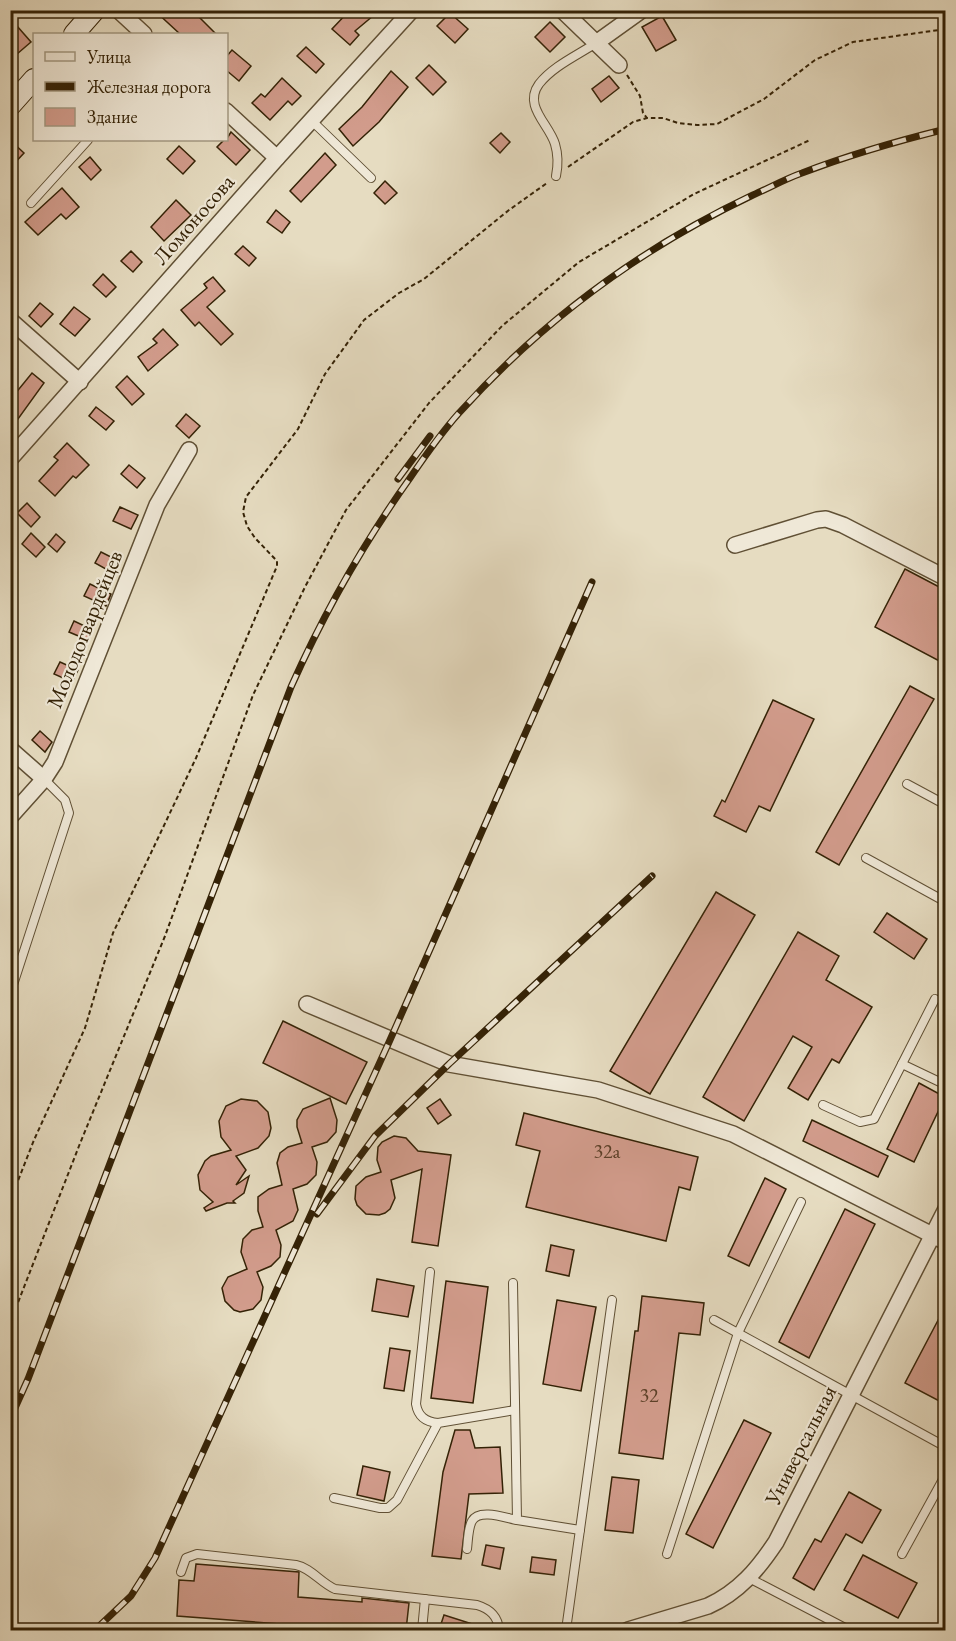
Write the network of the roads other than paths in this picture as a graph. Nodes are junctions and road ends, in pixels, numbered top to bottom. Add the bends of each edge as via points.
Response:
1 (95, 10) edge
2 (118, 10) edge
3 (412, 10) edge
4 (562, 10) edge
5 (642, 10) edge
6 (75, 33) edge
7 (143, 33) edge
8 (596, 43) junction
9 (620, 65) road end
10 (33, 80) edge
11 (10, 105) edge
12 (228, 113) edge
13 (312, 120) junction
14 (87, 141) edge
15 (277, 158) junction
16 (556, 176) road end
17 (371, 178) dead end
18 (31, 203) dead end
19 (10, 320) edge
20 (80, 382) junction
21 (189, 450) dead end
22 (10, 459) edge
23 (735, 545) dead end
24 (945, 578) edge
25 (10, 749) edge
26 (44, 778) junction
27 (907, 784) dead end
28 (945, 805) edge
29 (10, 817) edge
30 (866, 858) dead end
31 (945, 902) edge
32 (10, 994) edge
33 (935, 999) dead end
34 (307, 1004) dead end
35 (902, 1064) junction
36 (945, 1085) edge
37 (823, 1105) dead end
38 (801, 1202) dead end
39 (945, 1209) edge
40 (939, 1239) edge
41 (430, 1272) dead end
42 (513, 1282) dead end
43 (612, 1300) dead end
44 (714, 1320) dead end
45 (738, 1333) junction
46 (851, 1395) junction
47 (515, 1410) junction
48 (438, 1423) junction
49 (945, 1447) edge
50 (945, 1474) edge
51 (334, 1498) dead end
52 (517, 1520) junction
53 (580, 1530) junction
54 (467, 1549) dead end
55 (666, 1554) dead end
56 (902, 1554) dead end
57 (181, 1572) dead end
58 (749, 1578) junction
59 (425, 1599) junction
60 (422, 1630) edge
61 (499, 1630) edge
62 (566, 1630) edge
63 (628, 1630) edge
64 (849, 1630) edge

1 - 6 main road
2 - 7 street
3 - 13 street, Ломоносова
4 - 8 street
5 - 8 street
8 - 9 street
8 - 16 lane via 550,74 534,95 536,110 555,143
10 - 11 main road
12 - 15 street
13 - 15 street, Ломоносова
13 - 17 lane
14 - 18 lane
15 - 20 street, Ломоносова
19 - 20 street
20 - 22 street, Ломоносова
21 - 26 street, Молодогвардейцев via 157,505 55,762
23 - 24 street via 826,519
25 - 26 street
26 - 29 street, Молодогвардейцев
26 - 32 lane via 65,800 69,813
27 - 28 lane
30 - 31 lane
33 - 35 lane
34 - 40 street via 449,1064 597,1090 733,1134
35 - 36 lane
35 - 37 lane via 874,1119 860,1122
38 - 45 lane
39 - 40 street, Универсальная
40 - 46 street, Универсальная
41 - 48 lane via 416,1404 422,1417
42 - 47 lane
43 - 53 lane
44 - 45 lane
45 - 46 lane
45 - 55 lane
46 - 49 lane
46 - 58 street, Универсальная via 776,1542
47 - 48 lane
47 - 52 lane
48 - 51 lane via 390,1507
50 - 56 lane
52 - 53 lane
52 - 54 lane via 479,1515 471,1522
53 - 62 lane
57 - 59 lane via 186,1558 197,1554 296,1565 334,1589
58 - 63 street, Универсальная via 708,1606
58 - 64 lane
59 - 60 lane
59 - 61 lane via 482,1607 496,1617

